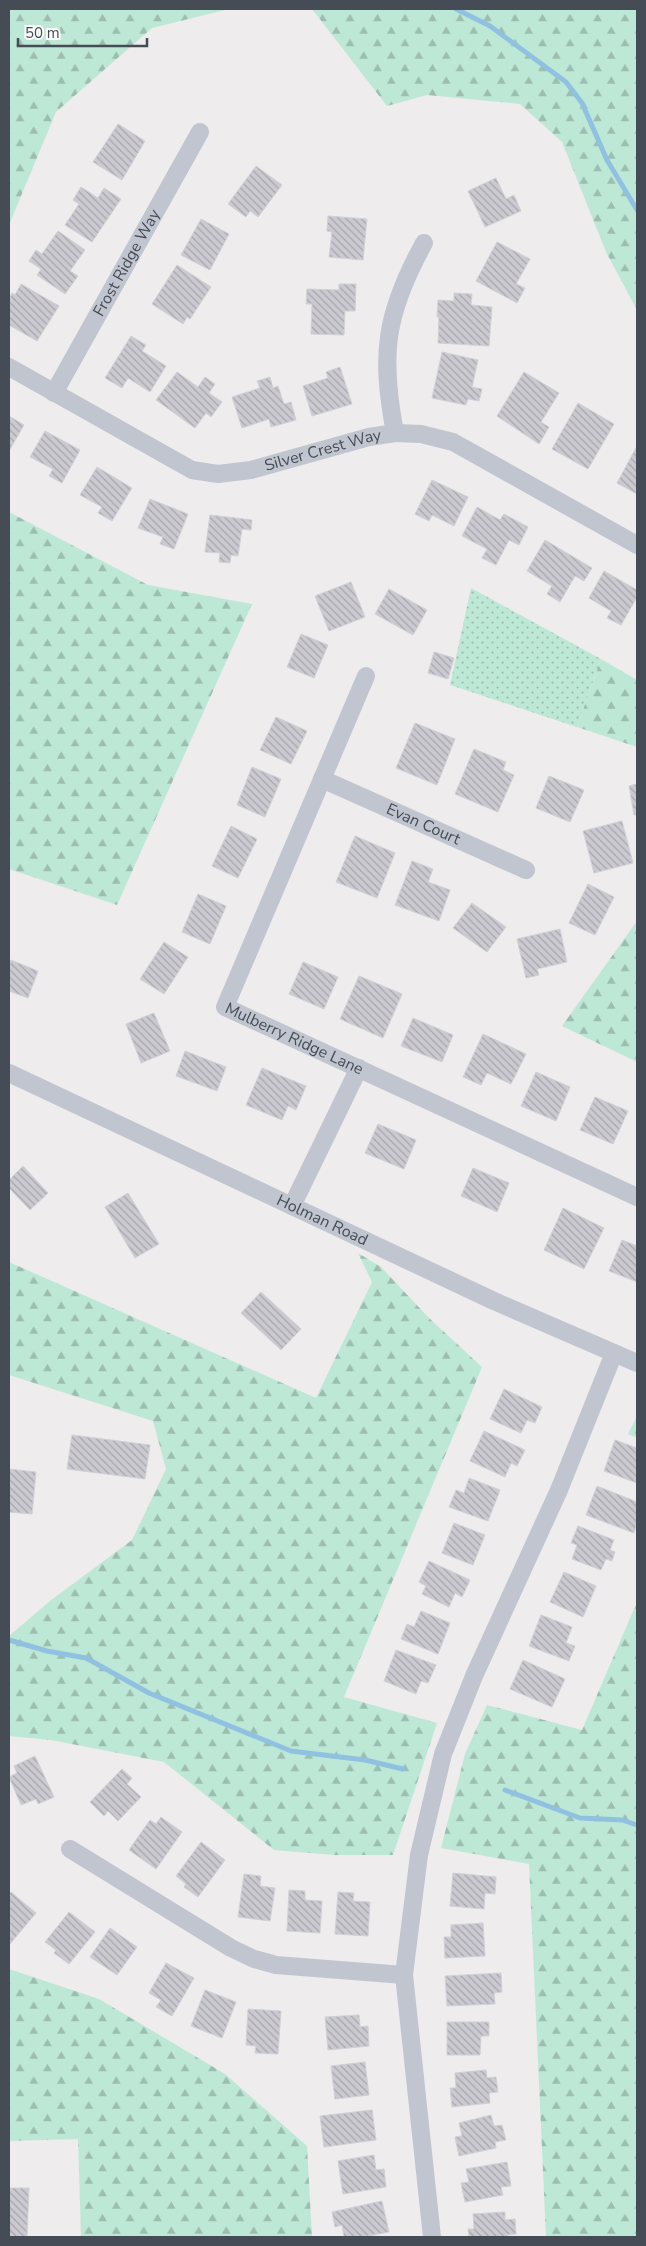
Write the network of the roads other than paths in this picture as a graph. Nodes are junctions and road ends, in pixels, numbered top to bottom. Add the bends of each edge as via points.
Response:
1 (200, 132) dead end
2 (424, 243) dead end
3 (9, 367) edge
4 (54, 393) junction
5 (395, 433) junction
6 (637, 545) edge
7 (366, 676) dead end
8 (322, 779) junction
9 (526, 870) dead end
10 (359, 1068) junction
11 (9, 1073) edge
12 (637, 1197) edge
13 (292, 1206) junction
14 (614, 1353) junction
15 (637, 1363) edge
16 (70, 1849) dead end
17 (404, 1975) junction
18 (432, 2237) edge

1 - 4 street, Frost Ridge Way
2 - 5 street via 406,275 391,318 386,357
3 - 4 street, Silver Crest Way
4 - 5 street, Silver Crest Way via 192,470 218,474 251,470
5 - 6 street, Silver Crest Way via 421,434 453,442
7 - 8 street, Mulberry Ridge Lane
8 - 9 street, Evan Court
8 - 10 street, Mulberry Ridge Lane via 225,1007
10 - 12 street, Mulberry Ridge Lane
10 - 13 street
11 - 13 street, Holman Road
13 - 14 street, Holman Road via 494,1301
14 - 15 street, Holman Road
14 - 17 street via 559,1490 442,1754 419,1855
16 - 17 street via 254,1959 276,1965
17 - 18 street

